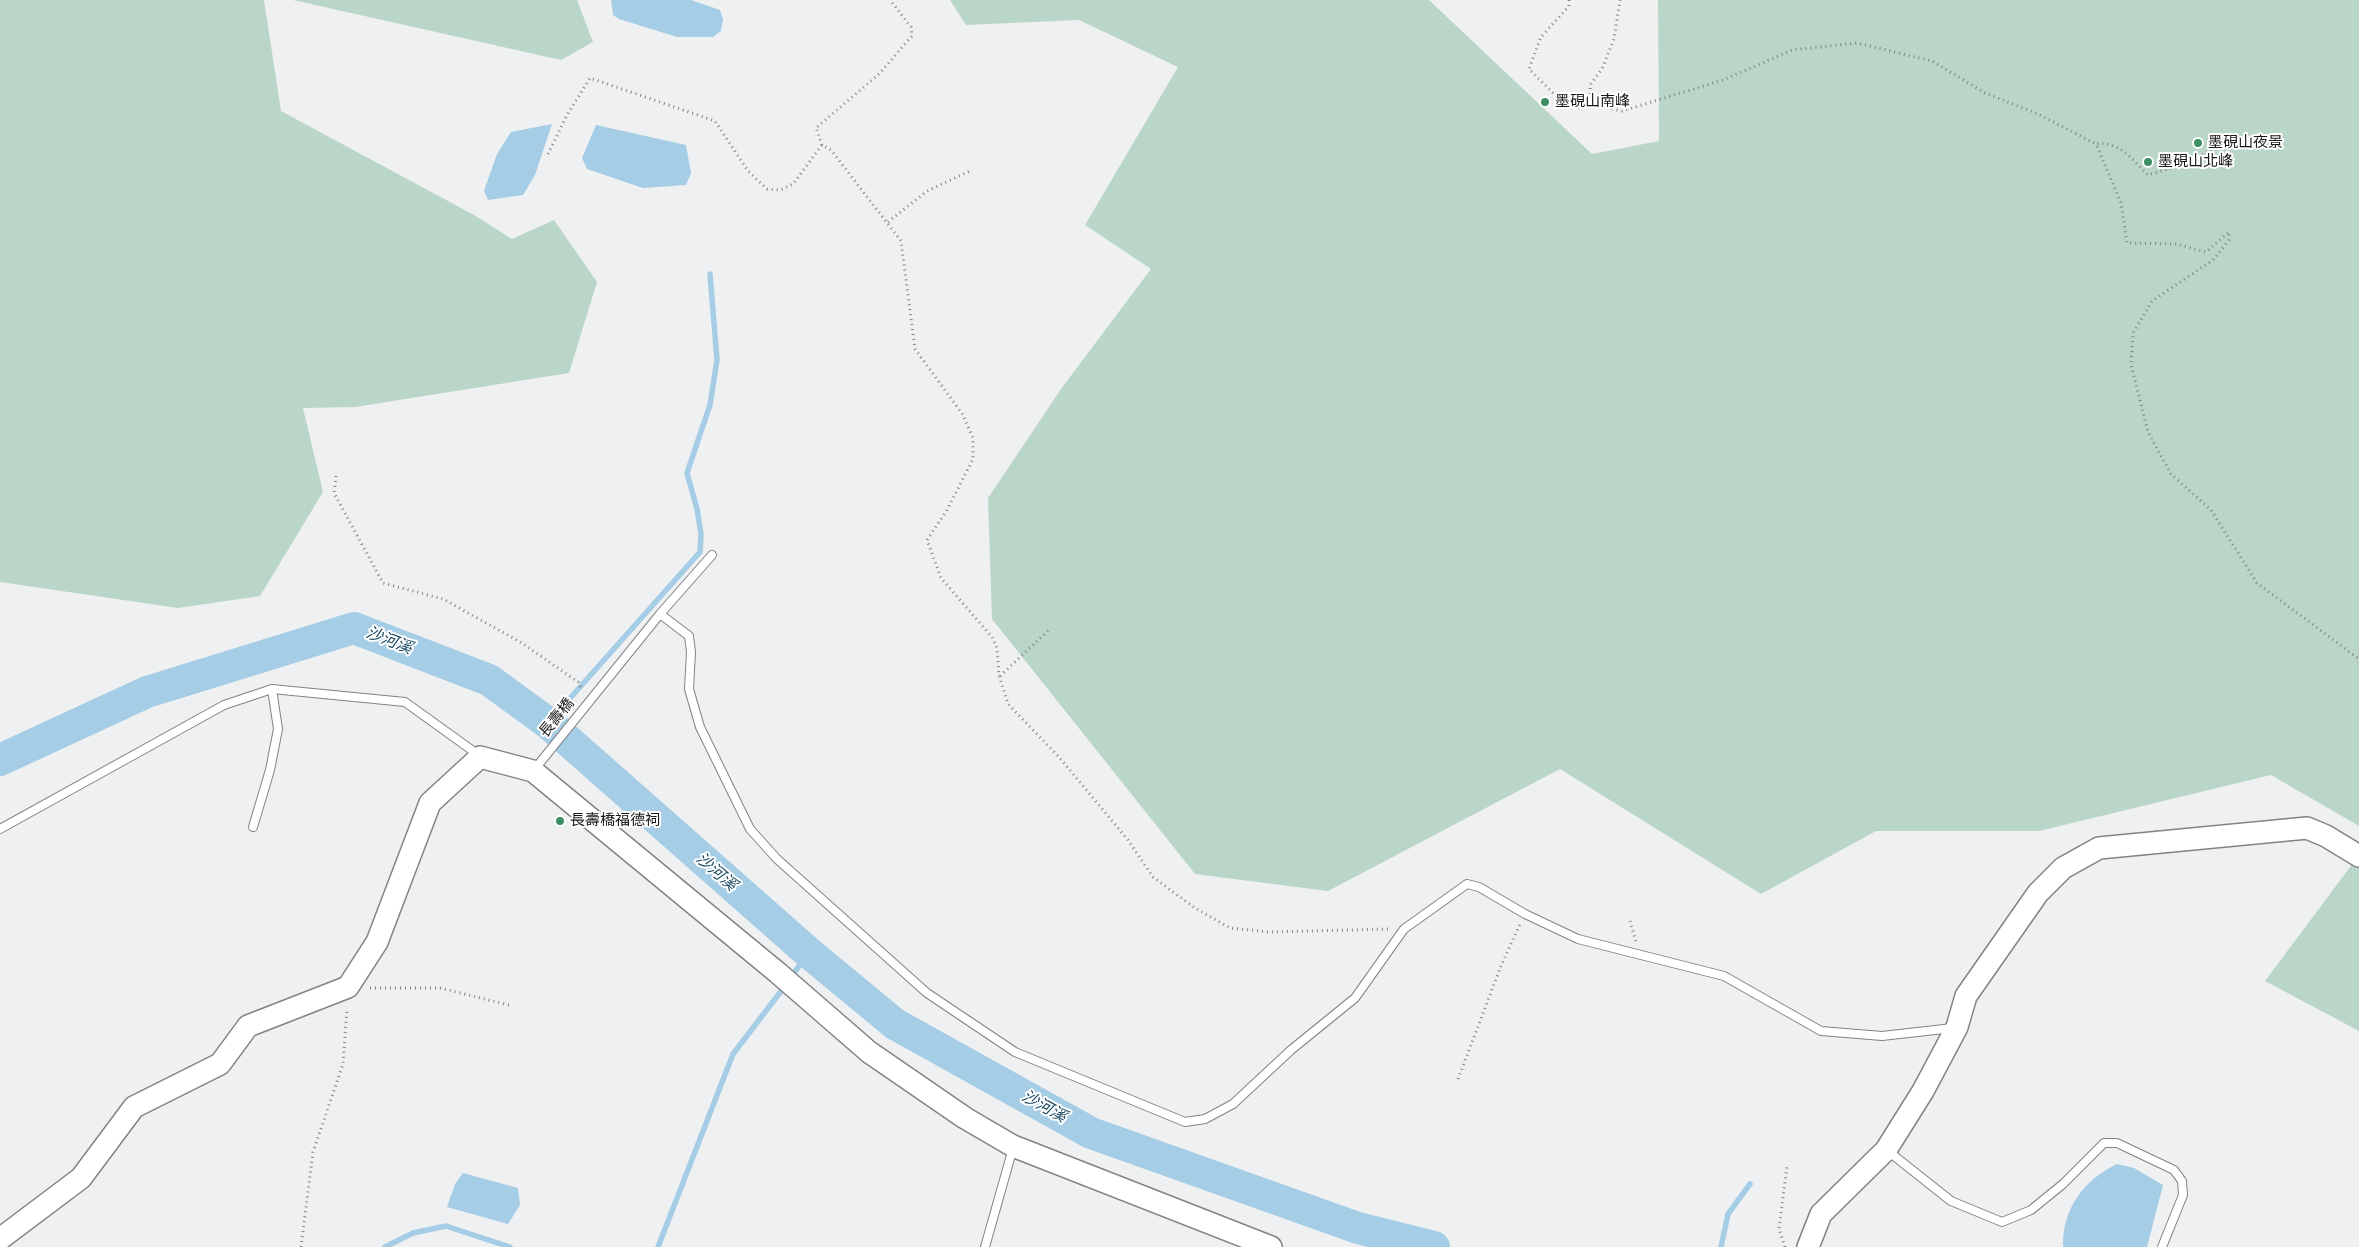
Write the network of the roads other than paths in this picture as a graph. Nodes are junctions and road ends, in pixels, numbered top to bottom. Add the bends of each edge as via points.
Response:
1 (712, 555) dead end
2 (660, 614) junction
3 (272, 689) junction
4 (480, 757) junction
5 (533, 771) junction
6 (253, 828) dead end
7 (0, 829) edge
8 (2359, 856) edge
9 (1957, 1027) junction
10 (1013, 1146) junction
11 (1886, 1150) junction
12 (0, 1239) edge
13 (985, 1247) edge
14 (1272, 1247) edge
15 (1808, 1247) edge
16 (2162, 1247) edge

1 - 2 lane, 長壽橋
2 - 5 lane, 長壽橋
2 - 9 lane via 689,636 689,689 700,727 750,829 777,859 927,993 1015,1052 1166,1116 1185,1122 1205,1119 1234,1104 1291,1050 1355,998 1404,929 1467,884 1479,887 1525,914 1578,939 1724,976 1822,1031 1882,1036
3 - 4 lane via 405,702
3 - 6 lane via 278,729
3 - 7 lane via 224,705
4 - 5 street
4 - 12 street via 430,803 377,942 348,987 248,1026 220,1064 134,1107 81,1178
5 - 10 street via 869,1052 965,1118
8 - 9 street via 2307,828 2099,848 2063,868 2038,893 1966,996
9 - 11 street via 1923,1091
10 - 13 lane
10 - 14 street
11 - 15 street via 1821,1214
11 - 16 lane via 1951,1201 2002,1222 2031,1210 2104,1143 2117,1143 2174,1170 2182,1181 2183,1194

